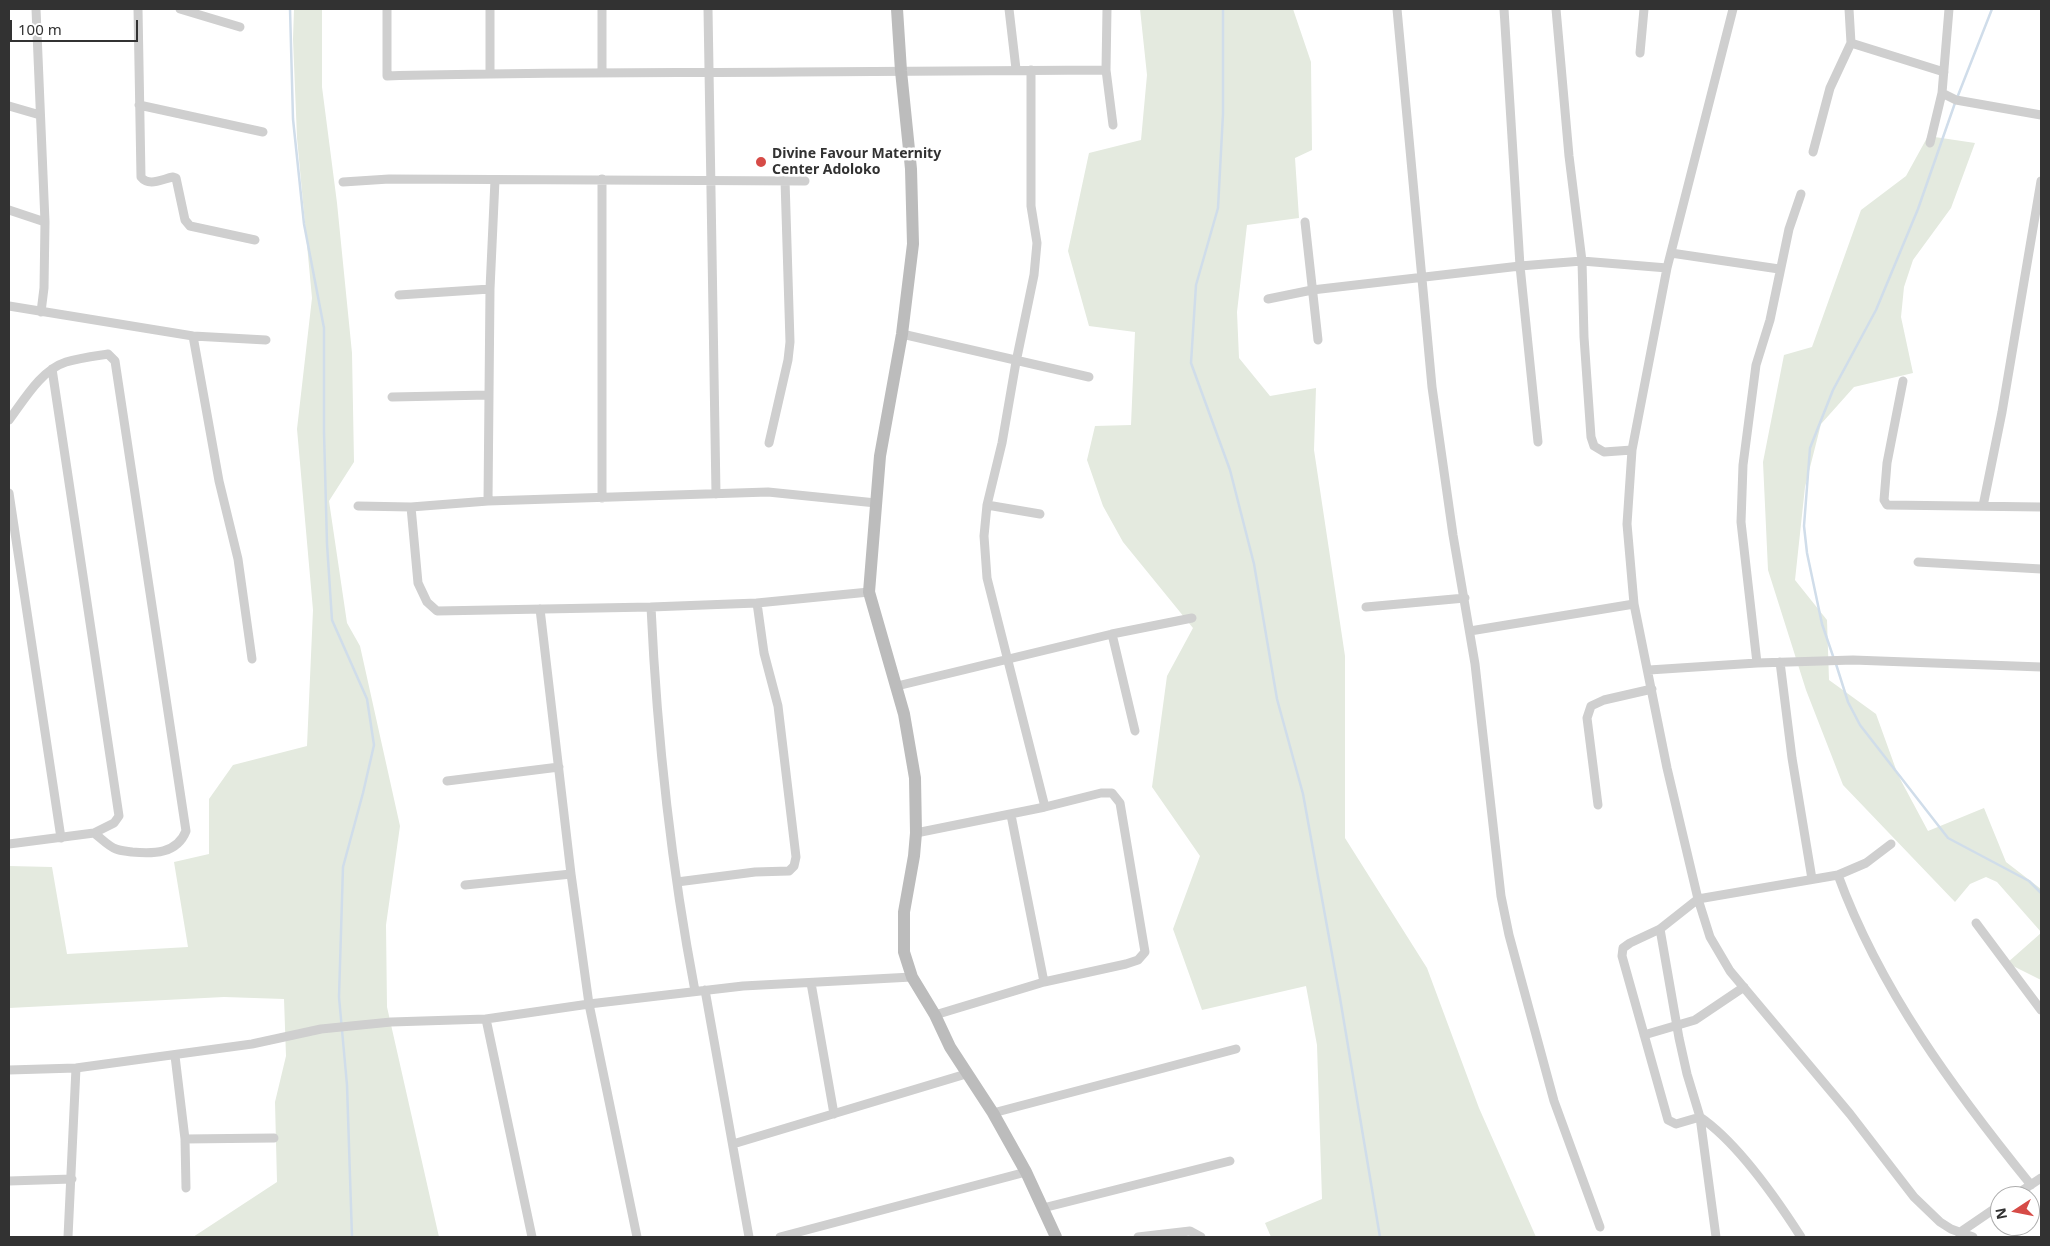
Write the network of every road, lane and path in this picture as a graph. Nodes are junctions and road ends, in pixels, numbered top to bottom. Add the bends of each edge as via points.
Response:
1 (36, 9) edge
2 (138, 9) edge
3 (180, 9) edge
4 (387, 9) edge
5 (490, 9) edge
6 (602, 9) edge
7 (708, 9) edge
8 (897, 9) edge
9 (1009, 9) edge
10 (1107, 9) edge
11 (1397, 9) edge
12 (1504, 9) edge
13 (1556, 9) edge
14 (1644, 9) edge
15 (1732, 9) edge
16 (1850, 9) edge
17 (1949, 9) edge
18 (240, 27) dead end
19 (1851, 43) junction
20 (1640, 53) dead end
21 (1016, 69) junction
22 (1031, 70) junction
23 (1106, 70) junction
24 (900, 71) junction
25 (602, 72) junction
26 (708, 72) junction
27 (1944, 72) junction
28 (490, 73) junction
29 (1944, 95) junction
30 (139, 104) junction
31 (9, 106) edge
32 (40, 115) junction
33 (2041, 115) edge
34 (1113, 126) dead end
35 (263, 132) dead end
36 (1930, 143) dead end
37 (1814, 152) dead end
38 (602, 179) junction
39 (495, 180) junction
40 (785, 180) junction
41 (805, 181) dead end
42 (2041, 181) edge
43 (343, 182) dead end
44 (710, 182) junction
45 (1801, 194) dead end
46 (9, 210) edge
47 (45, 222) junction
48 (1306, 222) dead end
49 (255, 240) dead end
50 (1671, 253) junction
51 (1582, 262) junction
52 (1520, 266) junction
53 (1667, 268) junction
54 (1779, 269) junction
55 (1423, 278) junction
56 (490, 289) junction
57 (1312, 290) junction
58 (400, 295) dead end
59 (1268, 299) dead end
60 (9, 306) edge
61 (41, 312) junction
62 (902, 334) junction
63 (193, 336) junction
64 (266, 340) dead end
65 (1318, 340) dead end
66 (1016, 362) junction
67 (52, 369) junction
68 (1089, 377) dead end
69 (1902, 381) dead end
70 (489, 395) junction
71 (392, 397) dead end
72 (9, 420) edge
73 (1538, 442) dead end
74 (769, 443) dead end
75 (1632, 450) junction
76 (9, 493) edge
77 (716, 494) junction
78 (602, 498) junction
79 (488, 501) junction
80 (876, 503) junction
81 (987, 505) junction
82 (358, 506) dead end
83 (1983, 506) junction
84 (411, 507) junction
85 (2041, 507) edge
86 (1040, 514) dead end
87 (1918, 562) dead end
88 (2041, 569) edge
89 (870, 592) junction
90 (1465, 598) junction
91 (757, 603) junction
92 (1634, 604) junction
93 (651, 607) junction
94 (1366, 607) dead end
95 (540, 609) junction
96 (1192, 618) dead end
97 (1470, 631) junction
98 (1112, 634) junction
99 (1008, 658) junction
100 (252, 659) dead end
101 (1757, 662) junction
102 (1780, 662) junction
103 (2041, 667) edge
104 (1649, 670) junction
105 (897, 686) junction
106 (1652, 689) junction
107 (1135, 731) dead end
108 (559, 767) junction
109 (448, 781) dead end
110 (1598, 805) dead end
111 (1045, 808) junction
112 (1011, 815) junction
113 (94, 833) junction
114 (916, 833) junction
115 (61, 838) junction
116 (9, 844) edge
117 (1891, 844) dead end
118 (571, 874) junction
119 (1838, 874) junction
120 (1812, 879) junction
121 (677, 882) junction
122 (465, 885) dead end
123 (1698, 899) junction
124 (1976, 923) dead end
125 (1660, 929) junction
126 (912, 976) junction
127 (1044, 982) junction
128 (811, 983) junction
129 (1744, 988) junction
130 (705, 990) junction
131 (696, 991) junction
132 (589, 1004) junction
133 (2041, 1010) edge
134 (935, 1015) junction
135 (486, 1019) junction
136 (1677, 1026) junction
137 (1644, 1035) junction
138 (1236, 1049) dead end
139 (175, 1056) junction
140 (76, 1068) junction
141 (9, 1070) edge
142 (966, 1074) junction
143 (993, 1113) junction
144 (834, 1114) junction
145 (1700, 1117) junction
146 (274, 1138) dead end
147 (184, 1139) junction
148 (733, 1144) junction
149 (1230, 1161) dead end
150 (1026, 1172) junction
151 (2041, 1178) edge
152 (72, 1179) junction
153 (9, 1181) edge
154 (2031, 1185) joint
155 (186, 1188) dead end
156 (1044, 1208) junction
157 (1990, 1212) edge
158 (1600, 1227) dead end
159 (1952, 1233) edge
160 (68, 1237) edge
161 (532, 1237) edge
162 (637, 1237) edge
163 (749, 1237) edge
164 (780, 1237) edge
165 (1056, 1237) edge
166 (1138, 1237) edge
167 (1201, 1237) edge
168 (1716, 1237) edge
169 (1801, 1237) edge
170 (1973, 1237) edge

1 - 32 street
2 - 30 street
3 - 18 street
4 - 28 street via 387,76
5 - 28 street
6 - 25 street
7 - 26 street
8 - 24 street
9 - 21 street
10 - 23 street
11 - 55 street
12 - 52 street
13 - 51 street
14 - 20 street
15 - 50 street
16 - 19 street
17 - 27 street
19 - 27 street
19 - 37 street via 1830,88
21 - 22 street
21 - 24 street
22 - 23 street
22 - 66 street via 1032,206 1037,243 1034,275
23 - 34 street
24 - 26 street
24 - 62 street via 911,169 913,244
25 - 26 street
25 - 28 street
26 - 44 street
27 - 29 street
29 - 33 street
29 - 36 street
30 - 35 street
30 - 49 street via 141,177 144,181 176,178 185,220 190,226
31 - 32 street
32 - 47 street
38 - 39 street
38 - 44 street
38 - 78 street
39 - 43 street
39 - 56 street
40 - 41 street
40 - 44 street
40 - 74 street via 789,351
42 - 83 street
44 - 77 street
45 - 54 street
46 - 47 street
47 - 61 street
48 - 57 street
50 - 53 street
50 - 54 street
51 - 52 street
51 - 53 street
51 - 75 street via 1591,438 1594,446 1604,452
52 - 55 street
52 - 73 street
53 - 75 street
54 - 101 street via 1770,320 1753,380 1741,496 1742,540
55 - 57 street
55 - 90 street via 1433,395
56 - 58 street
56 - 70 street
57 - 59 street
57 - 65 street
60 - 61 street
61 - 63 street
62 - 66 street
62 - 80 street via 880,456
63 - 64 street
63 - 100 street via 219,481 238,559
66 - 68 street
66 - 81 street
67 - 72 street
67 - 113 street via 119,816 114,823
67 - 113 street via 64,362 108,354 115,361 186,831 182,840 169,850 150,853 117,850
69 - 83 street via 1888,463 1885,503
70 - 71 street
70 - 79 street
75 - 92 street via 1627,524
76 - 115 street
77 - 78 street
77 - 80 street via 768,492
78 - 79 street
79 - 84 street
80 - 89 street
81 - 86 street
81 - 99 street via 984,536 987,578
82 - 84 street
83 - 85 street
84 - 95 street via 418,583 426,602 437,611
87 - 88 street
89 - 91 street
89 - 105 street
90 - 94 street
90 - 97 street
91 - 93 street
91 - 121 street via 764,653 778,706 796,857 794,866 789,871
92 - 97 street
92 - 104 street
93 - 95 street
93 - 121 street via 655,700
95 - 108 street
96 - 98 street
97 - 158 street via 1501,896 1509,936 1554,1101
98 - 99 street
98 - 107 street
99 - 105 street
99 - 111 street
101 - 102 street
101 - 104 street
102 - 103 street via 1840,660
102 - 120 street
104 - 106 street
105 - 114 street via 915,778
106 - 110 street via 1591,706 1586,718
106 - 123 street
108 - 109 street
108 - 118 street
111 - 112 street
111 - 127 street via 1101,793 1112,793 1120,804 1145,952 1138,960 1126,964
112 - 114 street
112 - 127 street
113 - 115 street
114 - 126 street via 904,912 904,952
115 - 116 street
117 - 119 street via 1866,863
118 - 122 street
118 - 132 street
119 - 120 street
119 - 154 street via 1851,909 1891,988 1964,1101
120 - 123 street
121 - 131 street
123 - 125 street
123 - 129 street via 1710,937
124 - 133 street
125 - 136 street
125 - 137 street via 1630,942 1622,956
126 - 128 street
126 - 134 street
127 - 134 street
128 - 130 street
128 - 144 street
129 - 136 street via 1703,1016
129 - 159 street via 1850,1114 1914,1197
130 - 131 street
130 - 148 street
131 - 132 street
132 - 135 street
132 - 162 street
134 - 142 street
135 - 139 street via 391,1022 321,1030
135 - 161 street
136 - 137 street
136 - 145 street
137 - 145 street via 1668,1120 1676,1124
138 - 143 street
139 - 140 street
139 - 147 street
140 - 141 street
140 - 152 street
142 - 143 street
142 - 144 street
143 - 150 street
144 - 148 street
145 - 168 street
145 - 169 street via 1723,1135 1747,1163
146 - 147 street
147 - 155 street
148 - 163 street
149 - 156 street
150 - 156 street
150 - 164 street
151 - 154 street
152 - 153 street
152 - 160 street
156 - 165 street
157 - 159 street
159 - 170 street
166 - 167 street via 1190,1231

